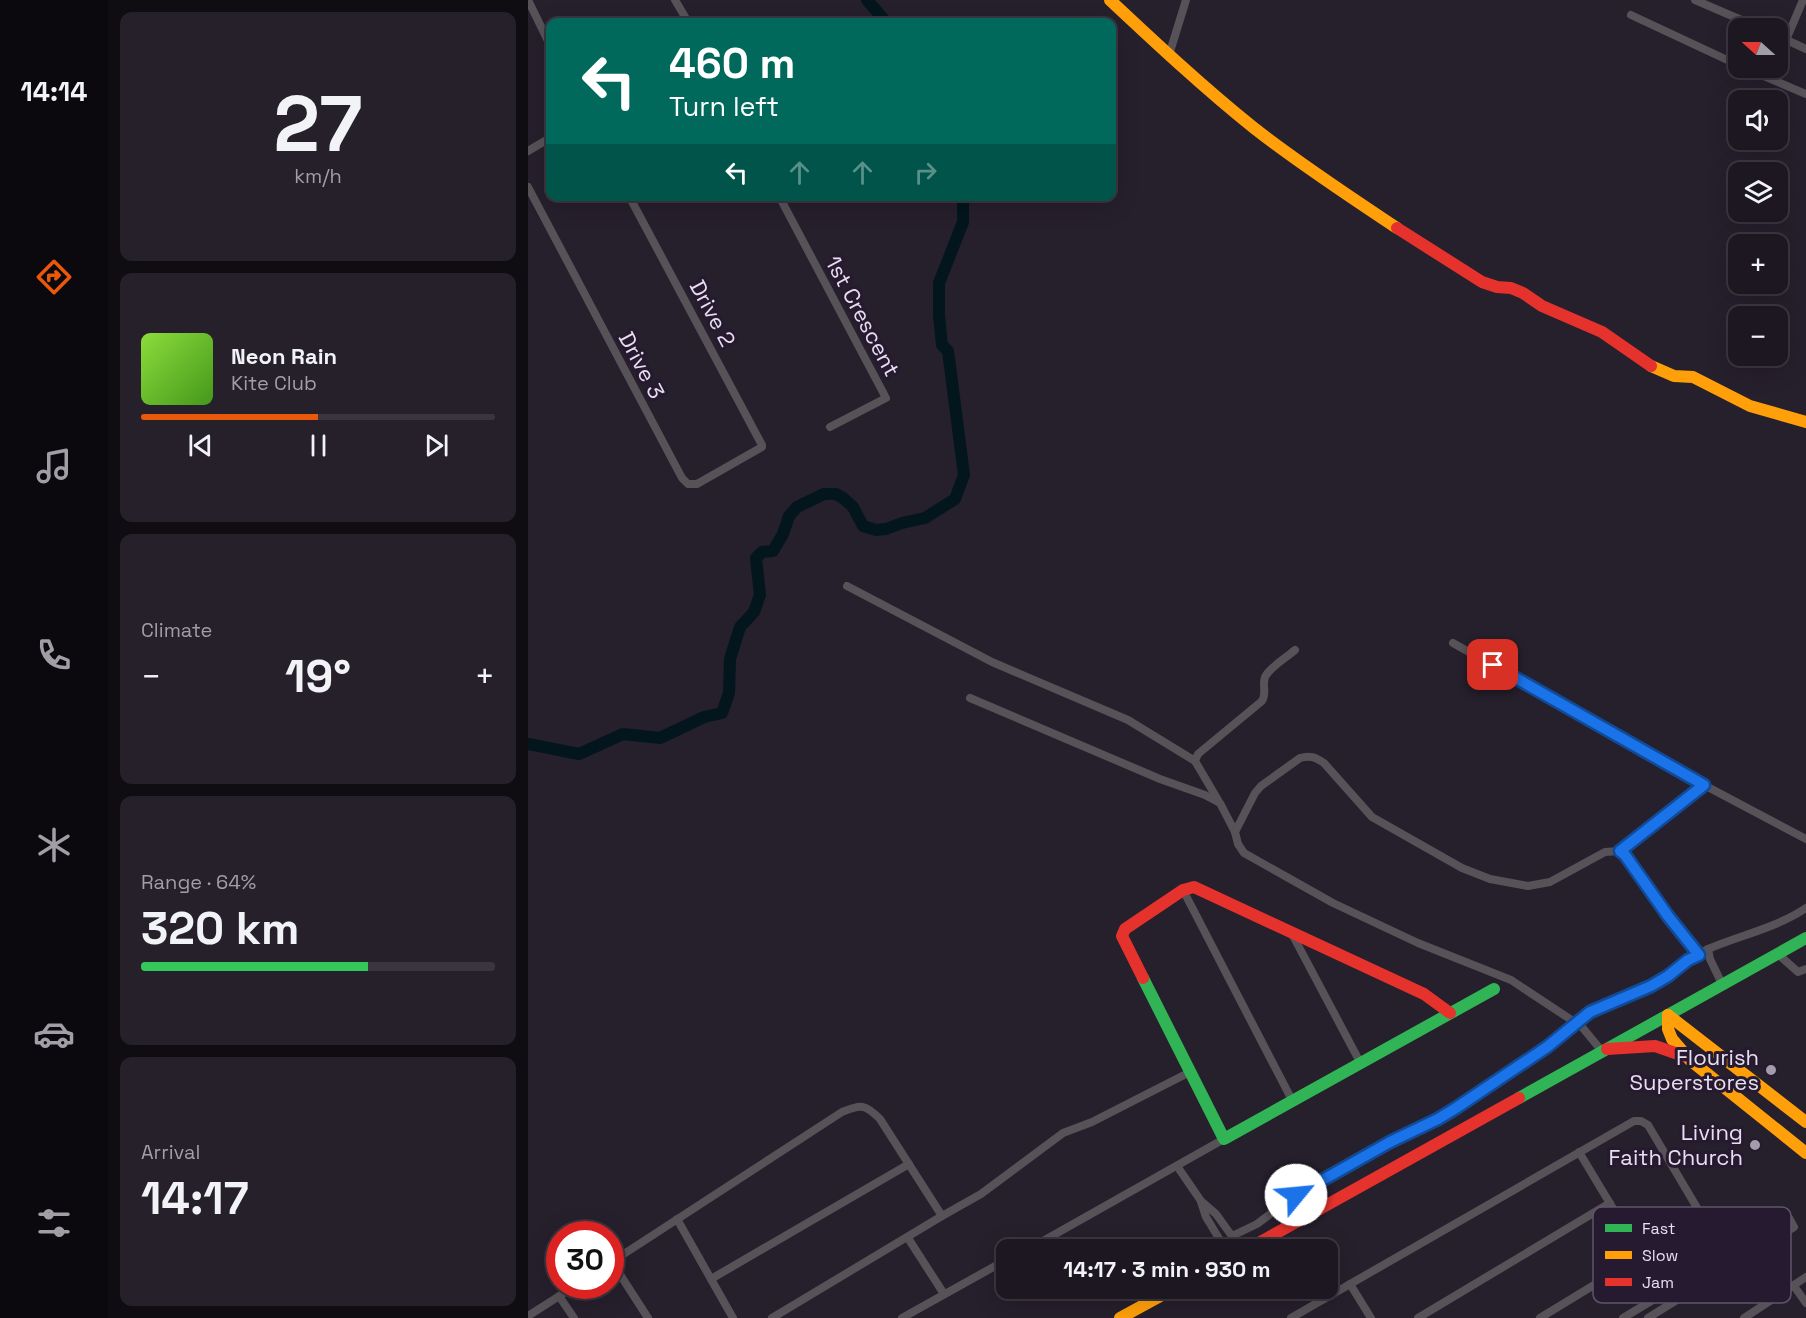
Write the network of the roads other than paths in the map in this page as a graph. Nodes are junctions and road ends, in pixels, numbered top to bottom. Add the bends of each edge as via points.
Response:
1 (528, 0) edge
2 (675, 0) edge
3 (1110, 0) edge
4 (1186, 0) edge
5 (1695, 0) edge
6 (1803, 0) edge
7 (1631, 15) dead end
8 (686, 18) edge
9 (1737, 18) edge
10 (1788, 27) edge
11 (546, 37) edge
12 (1788, 41) edge
13 (1806, 49) edge
14 (1169, 55) junction
15 (1728, 60) edge
16 (1768, 78) edge
17 (1806, 94) edge
18 (546, 140) edge
19 (528, 151) edge
20 (528, 187) edge
21 (632, 201) edge
22 (782, 201) edge
23 (1806, 422) edge
24 (830, 427) dead end
25 (762, 447) joint
26 (847, 586) dead end
27 (1453, 643) dead end
28 (1295, 650) dead end
29 (970, 698) dead end
30 (1195, 760) junction
31 (1704, 785) junction
32 (1220, 803) junction
33 (1235, 832) junction
34 (1806, 839) edge
35 (1620, 851) junction
36 (1183, 890) junction
37 (1806, 908) edge
38 (1291, 932) junction
39 (1806, 938) edge
40 (1708, 949) junction
41 (1778, 954) junction
42 (1699, 955) junction
43 (1806, 969) edge
44 (1722, 984) junction
45 (1494, 989) dead end
46 (1450, 1013) junction
47 (1671, 1013) junction
48 (1577, 1024) junction
49 (1602, 1050) junction
50 (1690, 1060) junction
51 (1361, 1064) junction
52 (1190, 1072) junction
53 (1293, 1102) junction
54 (1806, 1113) edge
55 (1806, 1122) edge
56 (1224, 1139) junction
57 (1579, 1152) junction
58 (1806, 1153) edge
59 (909, 1164) junction
60 (1177, 1166) junction
61 (1201, 1201) junction
62 (1610, 1203) junction
63 (1603, 1207) edge
64 (1612, 1207) edge
65 (1697, 1207) edge
66 (1593, 1213) edge
67 (942, 1216) junction
68 (677, 1219) junction
69 (1232, 1236) junction
70 (908, 1238) junction
71 (1047, 1239) edge
72 (1219, 1239) edge
73 (1235, 1239) edge
74 (1264, 1239) edge
75 (624, 1254) edge
76 (996, 1266) edge
77 (1806, 1277) edge
78 (711, 1279) junction
79 (624, 1282) edge
80 (1350, 1284) junction
81 (1593, 1286) edge
82 (1794, 1286) junction
83 (1791, 1288) edge
84 (945, 1294) junction
85 (554, 1299) edge
86 (561, 1299) edge
87 (1155, 1299) edge
88 (1647, 1303) edge
89 (1672, 1303) edge
90 (1767, 1303) edge
91 (1806, 1304) edge
92 (528, 1316) edge
93 (574, 1318) edge
94 (648, 1318) edge
95 (733, 1318) edge
96 (772, 1318) edge
97 (902, 1318) edge
98 (1120, 1318) edge
99 (1291, 1318) edge
100 (1371, 1318) edge
101 (1418, 1318) edge
102 (1540, 1318) edge
103 (1623, 1318) edge
104 (1648, 1318) edge
105 (1744, 1318) edge

1 - 11 street
2 - 8 street
3 - 14 street
4 - 14 street
5 - 9 street
6 - 10 street
7 - 15 street
12 - 13 street
14 - 23 street via 1227,106 1318,175 1482,282 1511,288 1602,332 1665,373 1692,377 1750,406
16 - 17 street
18 - 19 street
20 - 25 street, Drive 3 via 685,482 697,484
21 - 25 street, Drive 2
22 - 24 street, 1st Crescent via 886,398
26 - 30 street via 992,662 1128,720
27 - 31 street
28 - 30 street via 1264,679 1266,696 1262,701
29 - 32 street
30 - 32 street
31 - 34 street
31 - 35 street
32 - 33 street
33 - 35 street via 1261,786 1308,756 1324,763 1372,817 1462,868 1490,879 1528,886 1550,882 1605,852
33 - 48 street via 1244,853 1333,903 1511,980
35 - 42 street
36 - 38 street via 1194,887
36 - 52 street via 1125,929 1122,936
36 - 53 street
37 - 40 street via 1781,923
38 - 46 street via 1424,994
38 - 51 street
39 - 41 street
40 - 42 street
40 - 44 street
41 - 43 street via 1798,972
41 - 44 street
42 - 48 street via 1668,976 1590,1012
44 - 47 street
45 - 46 street
46 - 51 street
47 - 49 street
47 - 50 street via 1668,1029 1672,1039
47 - 54 street
47 - 55 street
48 - 49 street
48 - 69 street via 1456,1108 1296,1195 1257,1224
49 - 50 street via 1649,1045 1667,1048
49 - 74 street
50 - 58 street
51 - 53 street
52 - 56 street
52 - 67 street via 1063,1133 981,1194
53 - 56 street
56 - 60 street
57 - 62 street
57 - 65 street via 1634,1121 1641,1121 1648,1125
57 - 80 street
59 - 67 street
59 - 68 street via 880,1119 870,1109 857,1106
59 - 78 street
60 - 61 street
60 - 71 street
61 - 69 street
61 - 72 street
62 - 63 street
62 - 64 street
66 - 101 street
67 - 70 street
68 - 75 street
68 - 78 street
69 - 73 street
70 - 84 street
70 - 96 street
76 - 84 street
77 - 82 street
78 - 95 street
79 - 94 street
80 - 99 street
80 - 100 street
81 - 102 street
82 - 83 street
82 - 91 street
84 - 97 street
85 - 92 street
86 - 93 street
87 - 98 street
88 - 103 street
89 - 104 street
90 - 105 street

